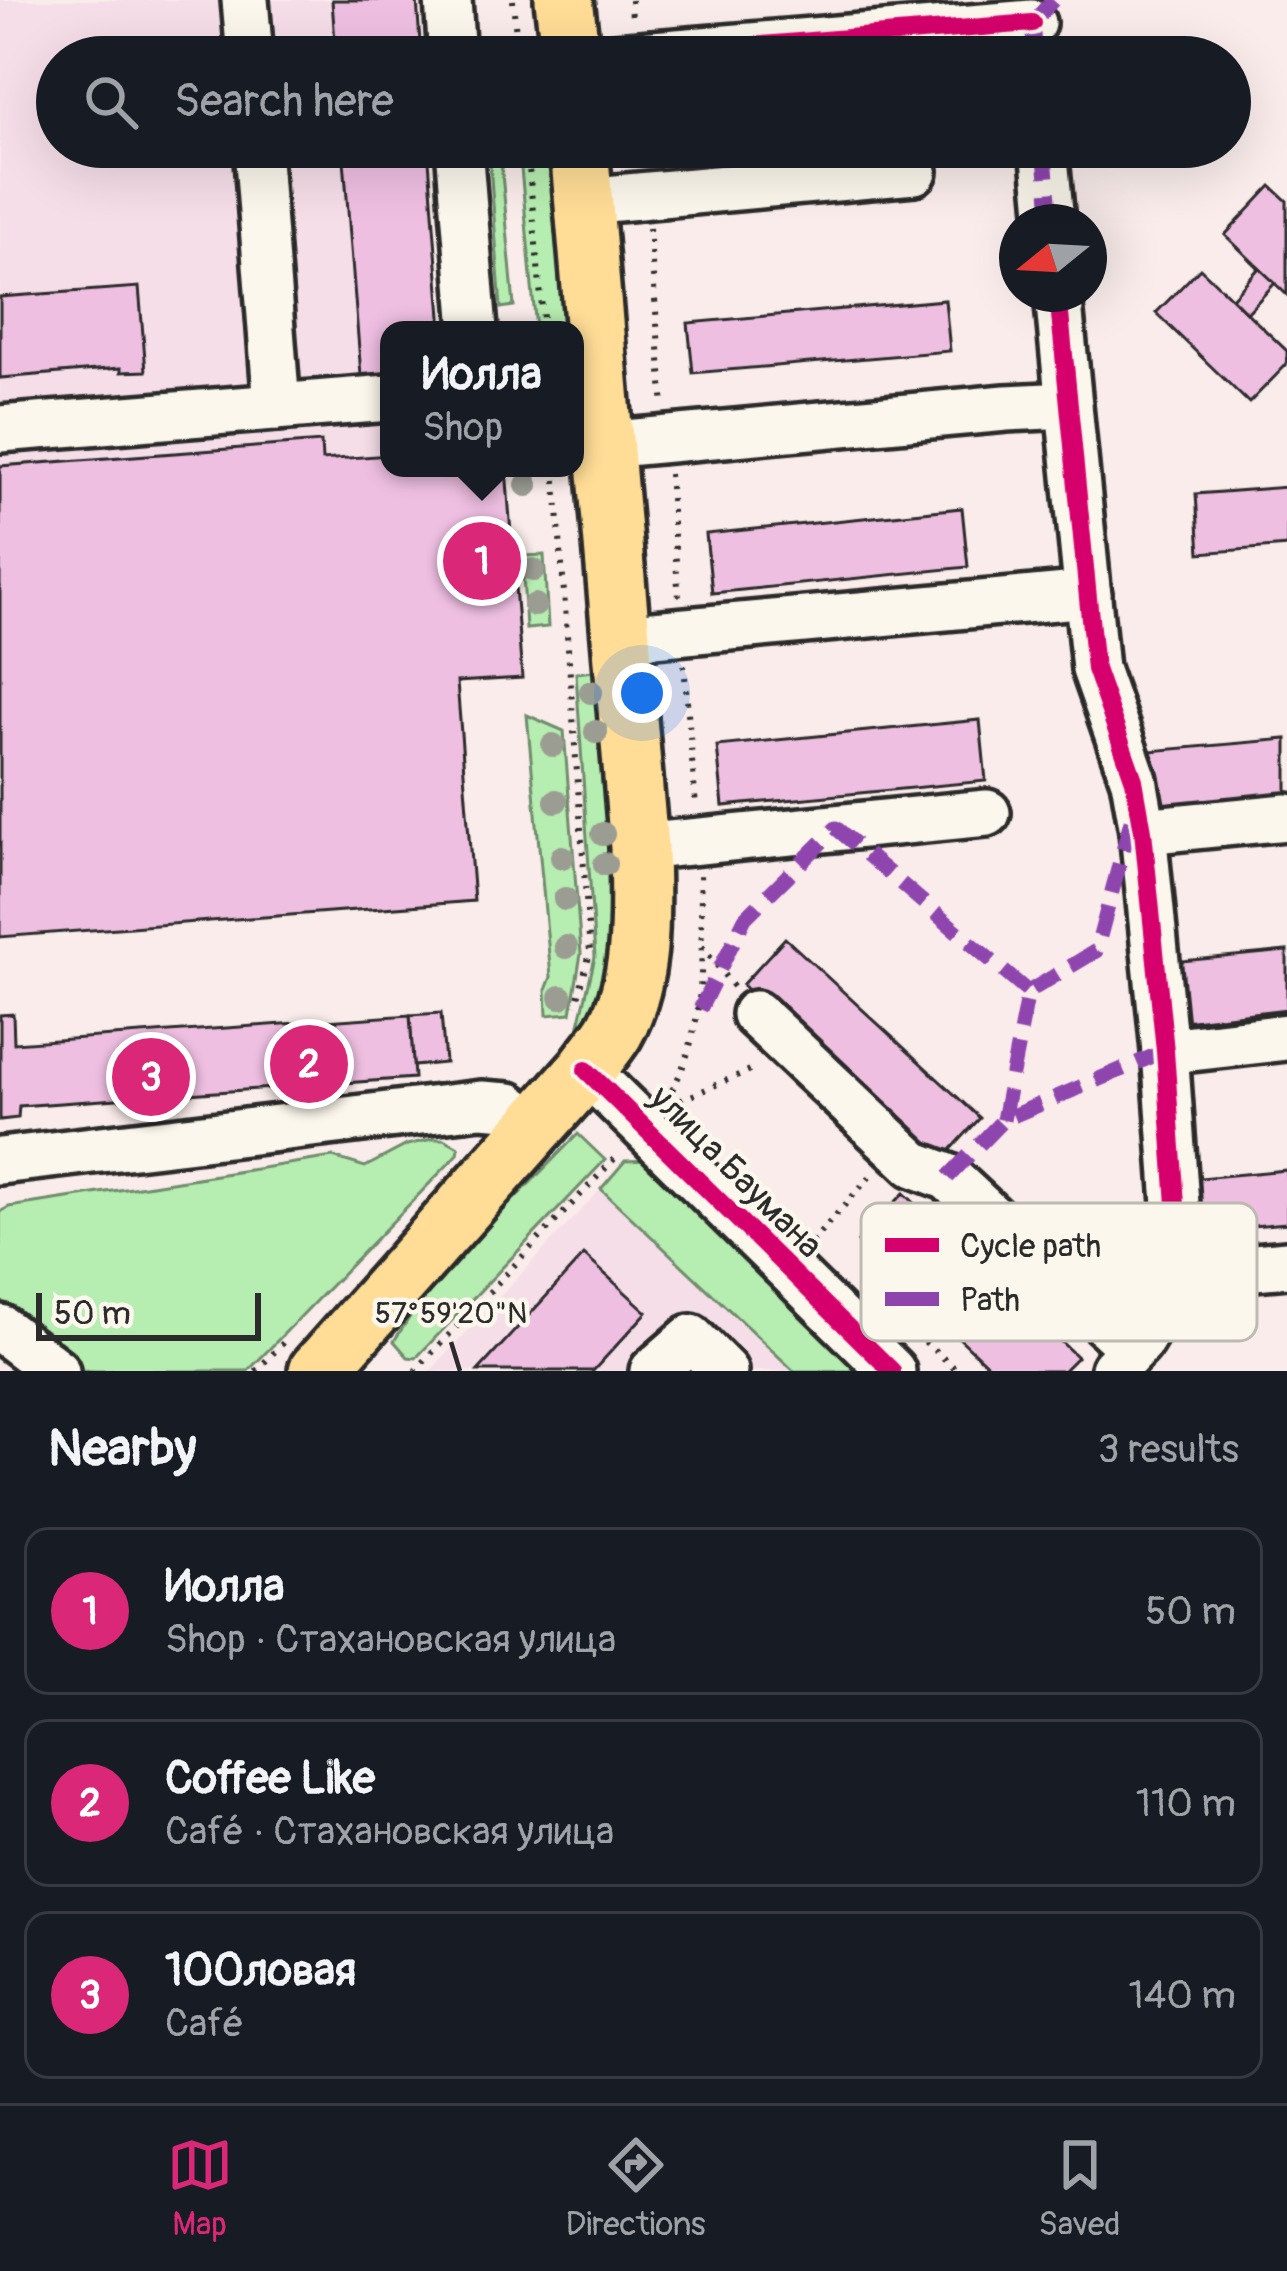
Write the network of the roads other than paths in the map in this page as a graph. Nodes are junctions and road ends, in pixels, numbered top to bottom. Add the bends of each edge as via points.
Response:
1 (245, 0) edge
2 (448, 0) edge
3 (564, 0) edge
4 (1040, 27) edge
5 (248, 36) edge
6 (451, 36) edge
7 (568, 36) edge
8 (913, 36) edge
9 (259, 168) edge
10 (461, 168) edge
11 (1046, 168) edge
12 (914, 171) dead end
13 (581, 174) edge
14 (1049, 204) edge
15 (1060, 312) edge
16 (473, 321) edge
17 (587, 383) edge
18 (380, 399) edge
19 (1069, 405) junction
20 (277, 407) junction
21 (584, 415) edge
22 (0, 429) edge
23 (584, 456) edge
24 (584, 475) edge
25 (1088, 594) junction
26 (621, 637) junction
27 (987, 813) dead end
28 (1287, 817) edge
29 (1144, 831) junction
30 (639, 847) junction
31 (755, 1014) road end
32 (1287, 1037) edge
33 (579, 1046) junction
34 (1166, 1051) junction
35 (536, 1126) junction
36 (0, 1161) edge
37 (973, 1203) edge
38 (1176, 1203) edge
39 (1287, 1264) edge
40 (1257, 1267) edge
41 (0, 1328) edge
42 (861, 1339) edge
43 (863, 1341) edge
44 (56, 1371) edge
45 (318, 1371) edge
46 (653, 1371) edge
47 (724, 1371) edge
48 (892, 1371) edge

1 - 5 street
2 - 6 street
3 - 7 main road
4 - 8 street
9 - 20 street
10 - 16 street
11 - 14 street
12 - 13 street via 647,196
13 - 17 main road
15 - 19 street
17 - 21 main road
18 - 20 street
19 - 23 street via 666,440
19 - 25 street
20 - 22 street
24 - 26 main road
25 - 26 street
25 - 29 street via 1095,669
26 - 30 main road
27 - 30 street
28 - 29 street
29 - 34 street
30 - 33 main road via 631,987 616,1029
31 - 37 street via 914,1164 948,1177
32 - 34 street
33 - 35 main road
33 - 42 street, улица Баумана
34 - 38 street
35 - 36 street via 509,1106 481,1104
35 - 45 main road
39 - 40 street
41 - 44 street
43 - 48 street, улица Баумана
46 - 47 street via 691,1338

